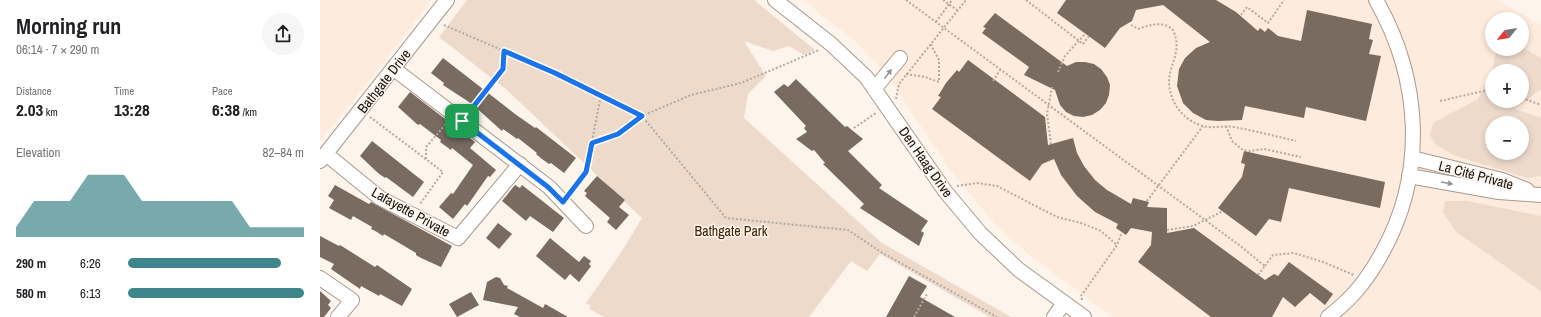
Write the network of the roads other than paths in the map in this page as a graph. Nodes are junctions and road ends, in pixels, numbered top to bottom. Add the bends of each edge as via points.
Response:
1 (447, 0) edge
2 (1376, 0) edge
3 (780, 2) edge
4 (900, 58) dead end
5 (394, 69) junction
6 (875, 88) junction
7 (323, 158) edge
8 (1412, 158) junction
9 (520, 164) junction
10 (1409, 176) junction
11 (1540, 195) edge
12 (586, 226) dead end
13 (320, 278) edge
14 (1064, 303) junction
15 (1083, 311) edge
16 (338, 317) edge
17 (1054, 317) edge
18 (1328, 317) edge

1 - 5 street, Bathgate Drive
2 - 8 street via 1399,48 1408,83 1413,123
3 - 6 street, Den Haag Drive via 857,66
6 -> 4 street
5 - 7 street, Bathgate Drive
5 - 9 street
6 - 14 street, Den Haag Drive via 962,213 1019,270
7 - 9 street, Lafayette Private via 380,198 458,238
8 - 10 street
8 - 11 street, La Cité Private via 1502,180
9 - 12 street via 548,187
10 -> 11 street, La Cité Private via 1499,192
10 - 18 street via 1398,221 1377,262 1353,297
13 - 16 street via 352,300
14 - 15 street, Den Haag Drive
14 - 17 street

